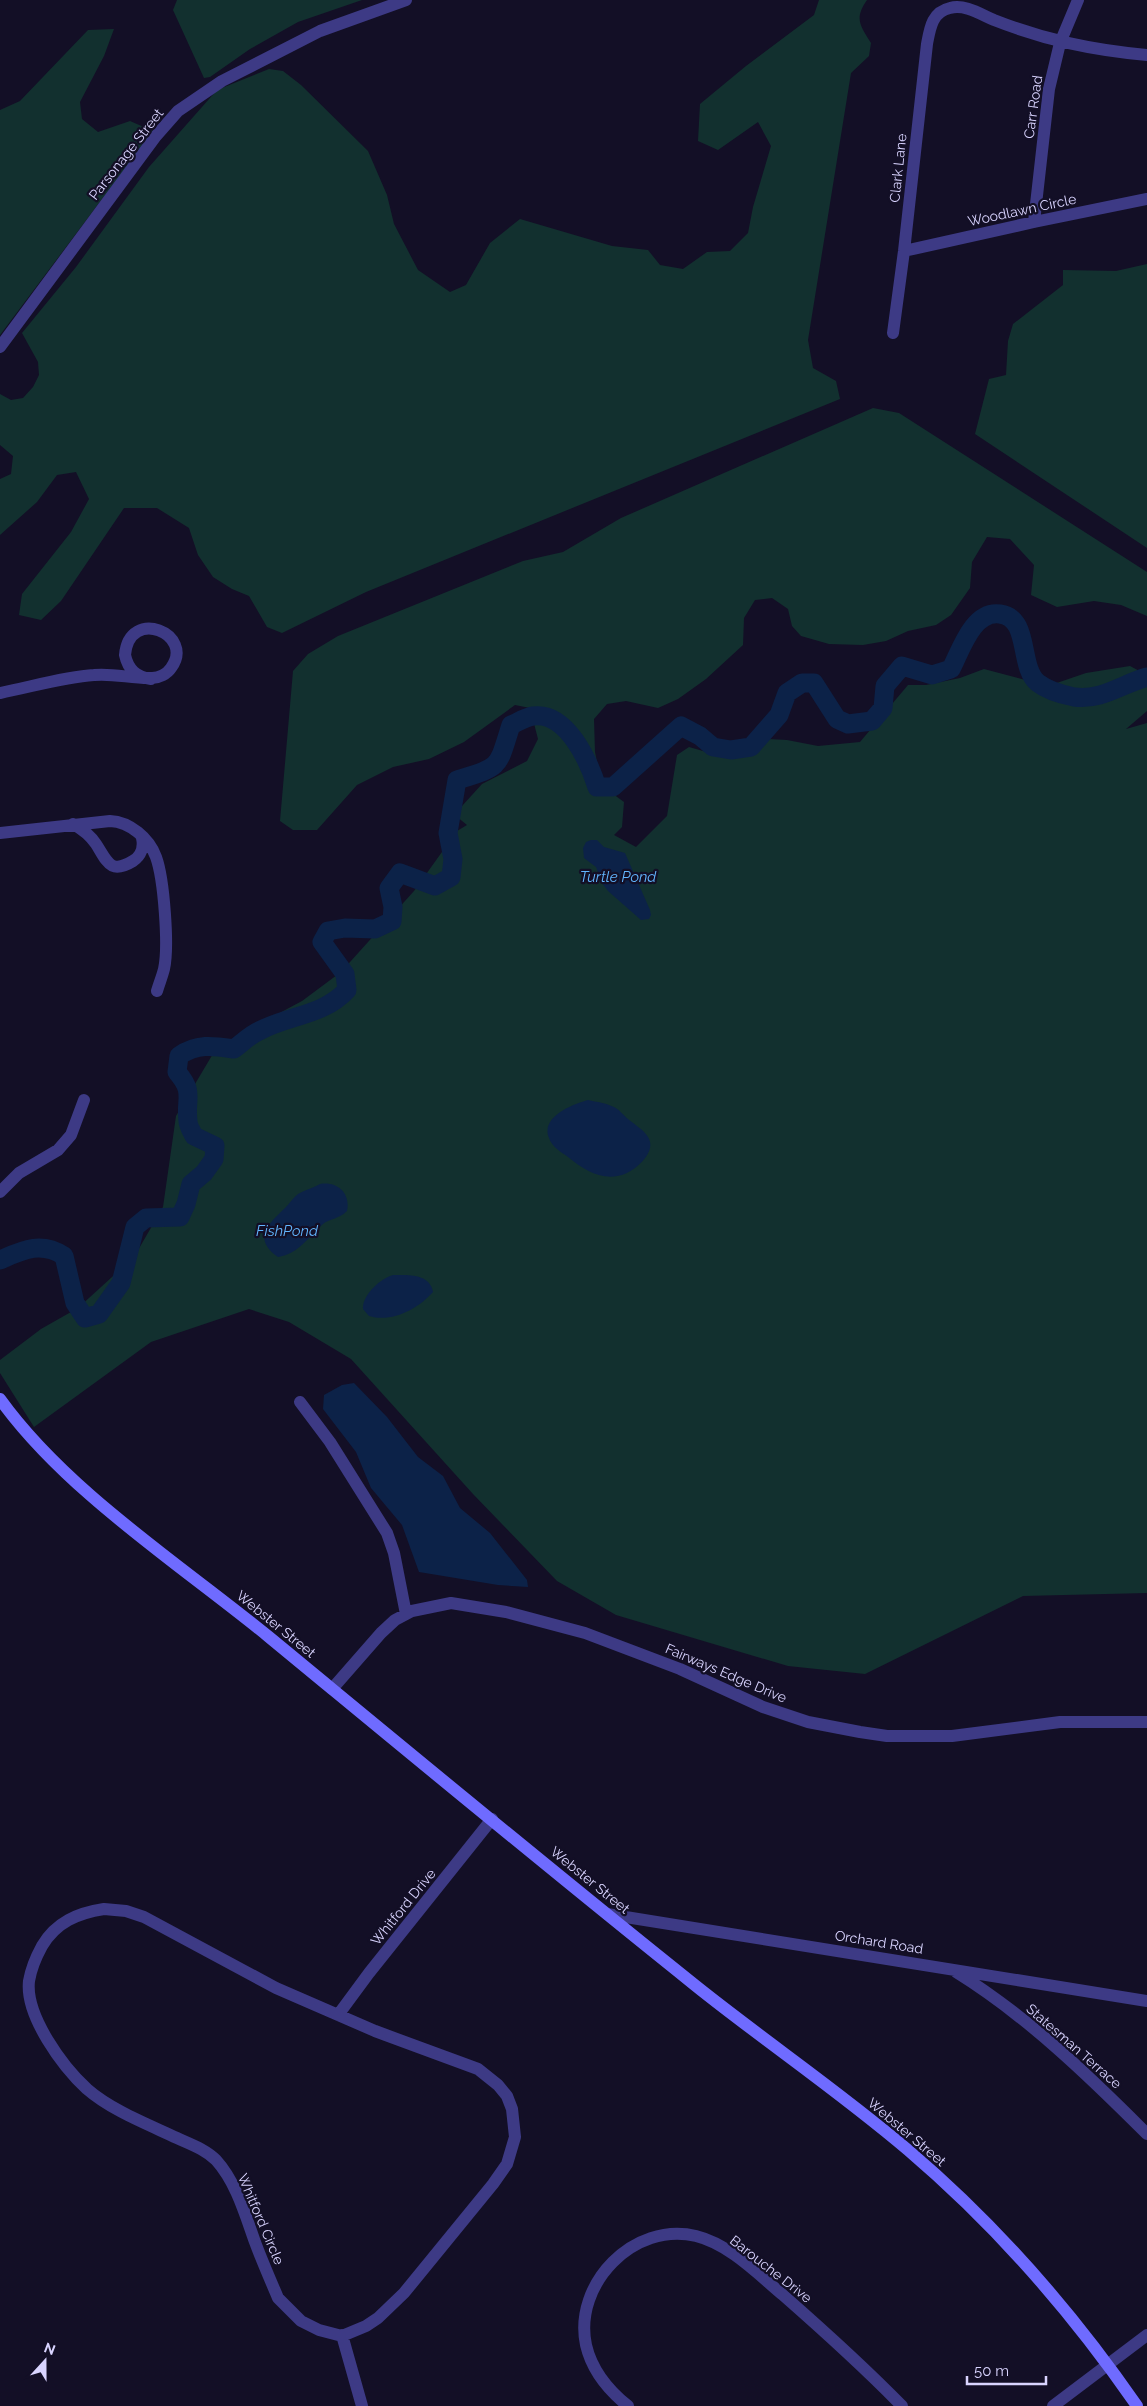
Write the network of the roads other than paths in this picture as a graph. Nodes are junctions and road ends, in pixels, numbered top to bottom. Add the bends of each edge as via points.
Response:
1 (406, 0) edge
2 (1078, 0) edge
3 (1060, 43) junction
4 (1147, 55) edge
5 (1147, 199) edge
6 (1034, 222) junction
7 (904, 251) junction
8 (893, 333) dead end
9 (0, 347) edge
10 (151, 679) junction
11 (0, 693) edge
12 (72, 824) junction
13 (0, 833) edge
14 (142, 838) junction
15 (157, 991) dead end
16 (84, 1100) dead end
17 (0, 1192) edge
18 (0, 1399) edge
19 (300, 1402) dead end
20 (406, 1614) junction
21 (332, 1689) junction
22 (1147, 1722) edge
23 (492, 1819) junction
24 (607, 1914) junction
25 (951, 1969) junction
26 (1147, 2000) edge
27 (338, 2015) junction
28 (1147, 2134) edge
29 (342, 2335) junction
30 (1147, 2335) edge
31 (1109, 2365) junction
32 (1068, 2397) junction
33 (362, 2406) edge
34 (628, 2406) edge
35 (902, 2406) edge
36 (1053, 2406) edge
37 (1058, 2406) edge
38 (1138, 2406) edge

1 - 9 street, Parsonage Street via 320,31 222,81 178,111 156,136
2 - 3 street, Carr Road
3 - 4 street
3 - 6 street, Carr Road via 1049,90
3 - 7 street, Clark Lane via 967,8 941,11 930,25
5 - 6 street, Woodlawn Circle
6 - 7 street, Woodlawn Circle
7 - 8 street, Clark Lane
10 - 10 street via 169,670 176,659 176,652 167,634 149,628 132,637 125,655 133,672
10 - 11 street via 94,675
12 - 13 street
12 - 14 street via 121,821
12 - 14 street via 90,837 104,860 117,867 138,858 143,846
14 - 15 street via 156,858 162,898 166,951
16 - 17 street via 71,1135 58,1150 19,1173
18 - 21 street, Webster Street via 25,1431 70,1476
19 - 20 street via 330,1442 388,1533
20 - 21 street, Fairways Edge Drive via 380,1633
20 - 22 street, Fairways Edge Drive via 451,1603 475,1605 544,1622 636,1652 788,1716 887,1736 952,1736 1060,1722
21 - 23 street, Webster Street
23 - 24 street, Webster Street
23 - 27 street, Whitford Drive
24 - 25 street, Orchard Road
24 - 31 street, Webster Street via 908,2149 1004,2241
25 - 26 street, Orchard Road
25 - 28 street, Statesman Terrace via 1053,2044
27 - 29 street, Whitford Circle via 478,2069 507,2096 515,2124 507,2164 487,2192 404,2293 366,2326
27 - 29 street, Whitford Circle via 276,1988 166,1927 126,1911 104,1909 88,1912 59,1926 36,1957 29,1982 36,2018 72,2073 108,2104 198,2147 215,2160 242,2205 278,2298 301,2321 319,2330
29 - 33 street
30 - 31 street
31 - 32 street
31 - 38 street, Webster Street
32 - 36 street
32 - 37 street
34 - 35 street, Barouche Drive via 610,2391 590,2358 585,2336 591,2297 598,2279 619,2255 643,2241 681,2234 707,2240 742,2262 839,2344

